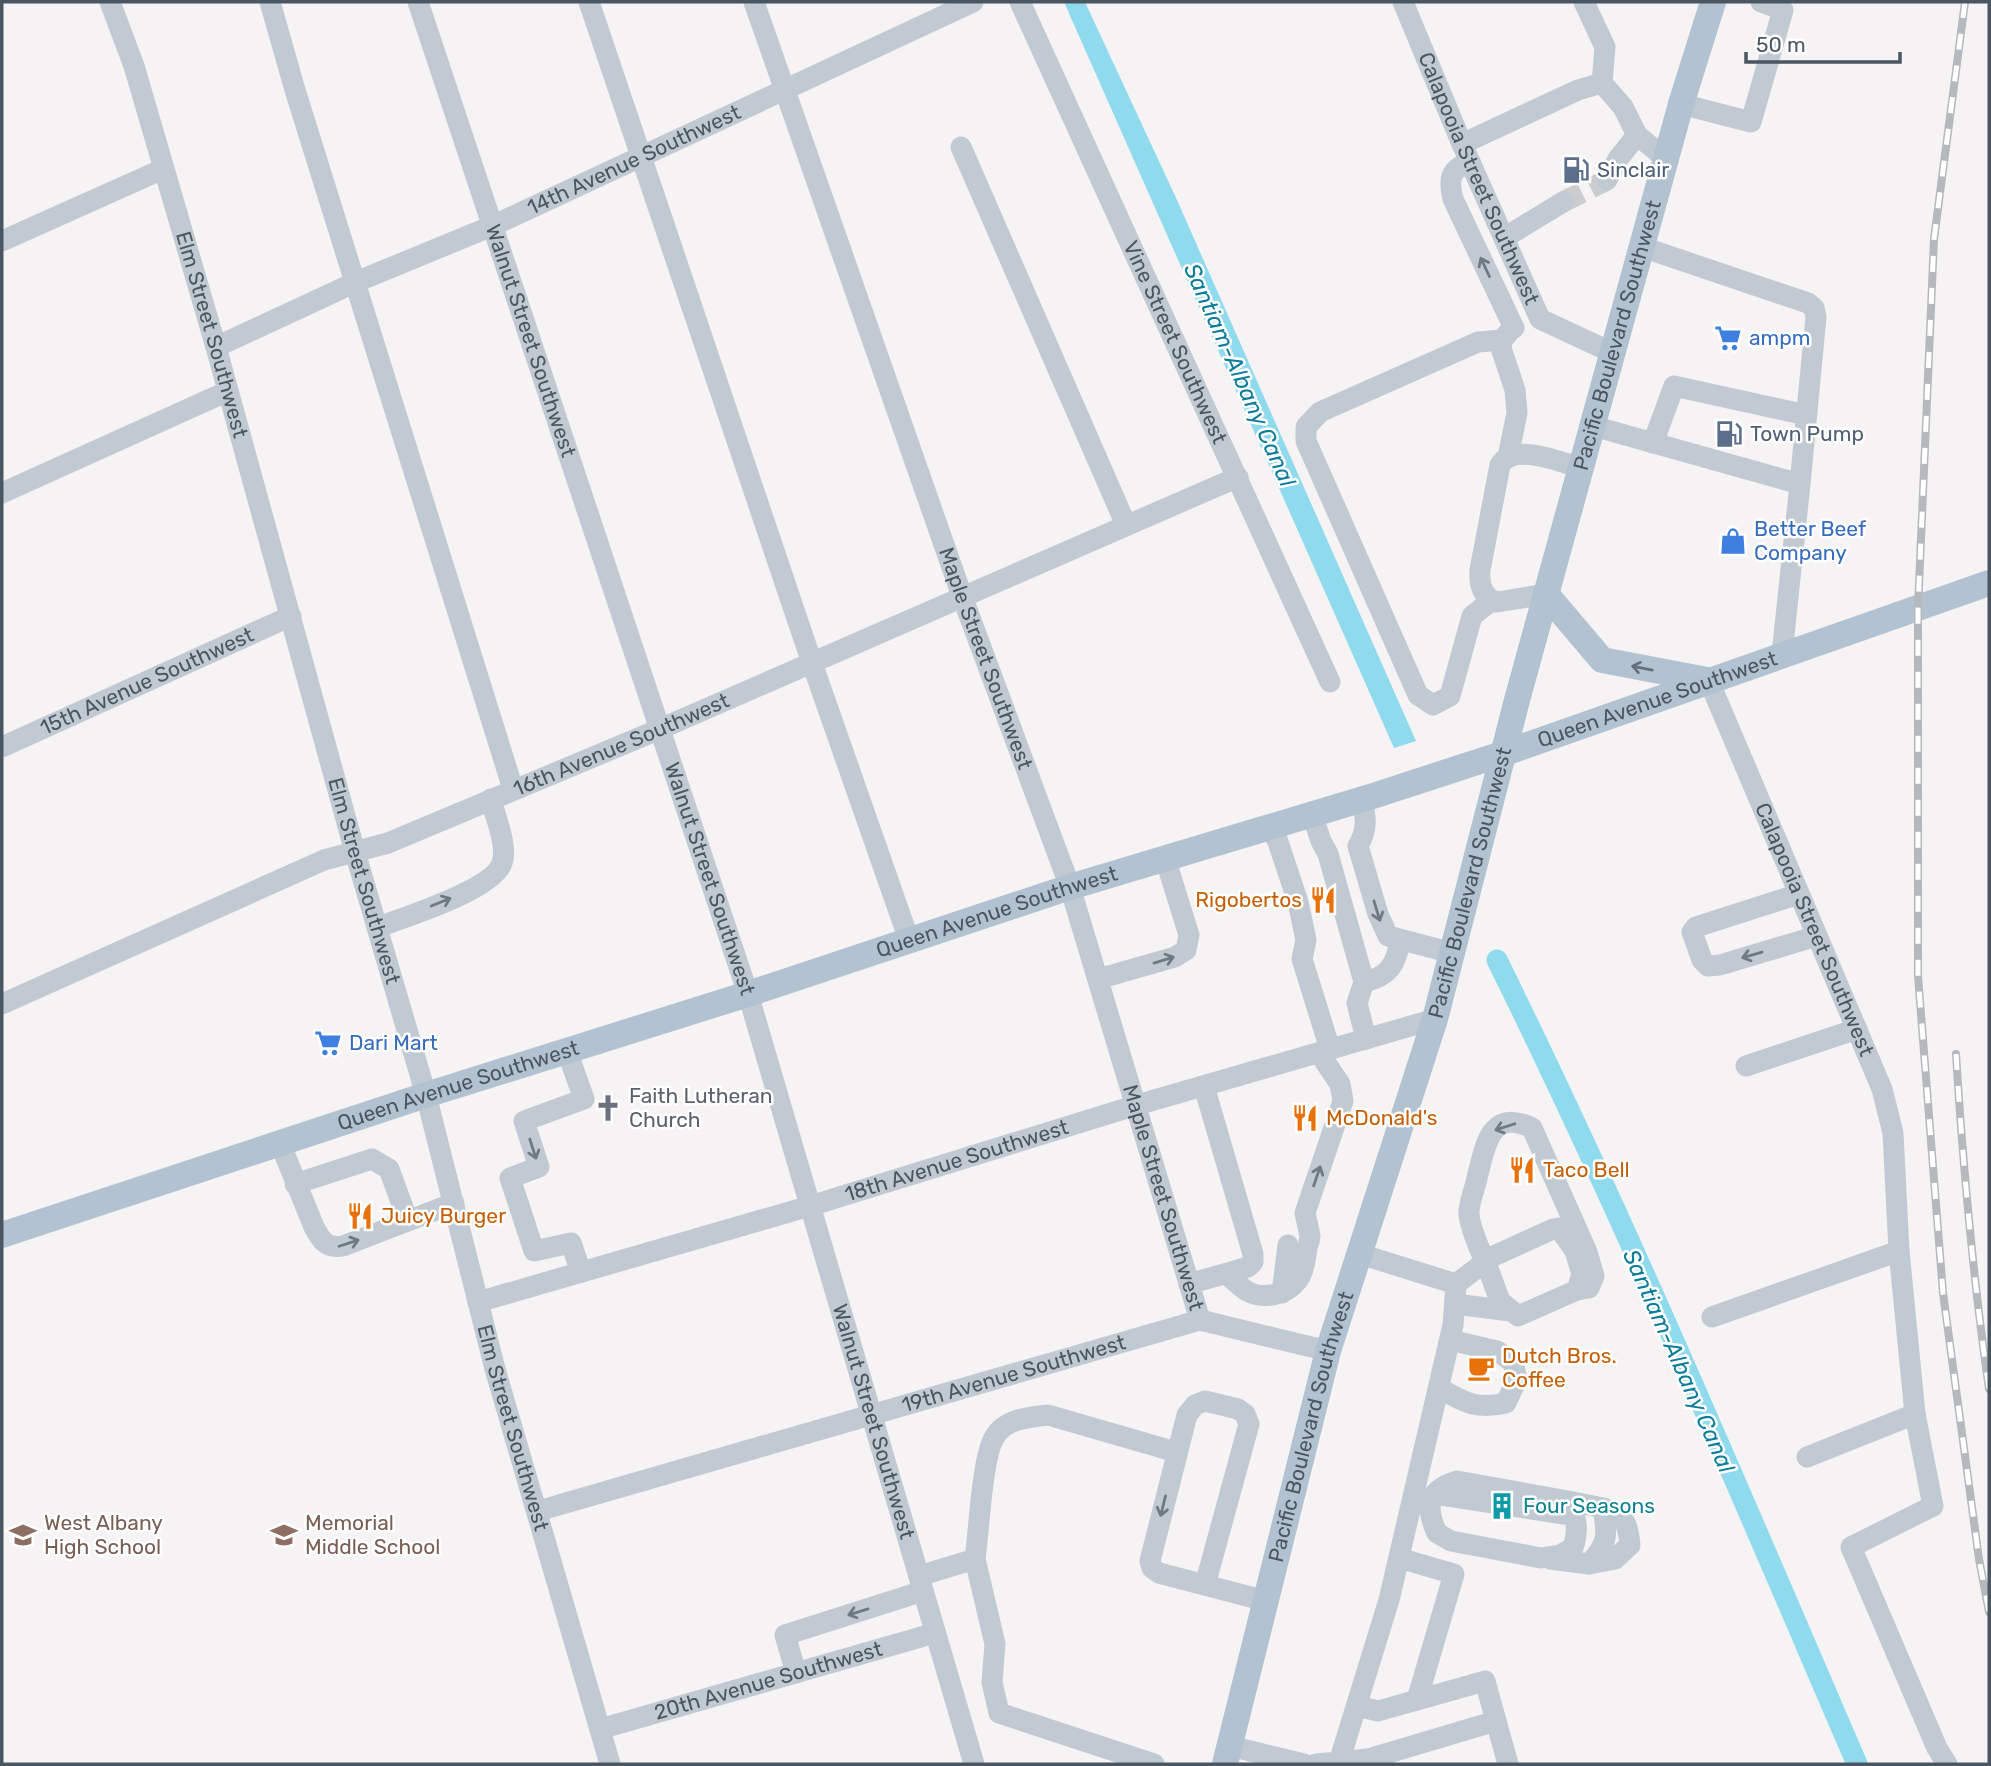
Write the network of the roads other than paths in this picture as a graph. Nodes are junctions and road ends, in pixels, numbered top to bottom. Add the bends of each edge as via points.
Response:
1 (110, 2) edge
2 (270, 2) edge
3 (418, 2) edge
4 (589, 2) edge
5 (754, 2) edge
6 (973, 2) edge
7 (1020, 2) edge
8 (1403, 2) edge
9 (1584, 2) edge
10 (1713, 2) edge
11 (1761, 2) edge
12 (1602, 83) junction
13 (783, 89) junction
14 (1681, 104) junction
15 (1637, 135) junction
16 (961, 147) dead end
17 (1466, 153) junction
18 (640, 157) junction
19 (1666, 159) junction
20 (163, 169) junction
21 (1607, 180) tunnel mouth
22 (1563, 202) tunnel mouth
23 (492, 226) junction
24 (1504, 237) junction
25 (2, 241) edge
26 (1642, 247) junction
27 (356, 282) junction
28 (1540, 319) junction
29 (1508, 334) junction
30 (216, 347) junction
31 (1613, 353) junction
32 (228, 391) junction
33 (1807, 415) junction
34 (1592, 426) junction
35 (1653, 443) junction
36 (1508, 457) junction
37 (1581, 468) junction
38 (1238, 477) junction
39 (1800, 484) junction
40 (2, 492) edge
41 (1126, 525) junction
42 (1989, 583) edge
43 (1546, 594) junction
44 (962, 596) junction
45 (1491, 601) junction
46 (291, 616) junction
47 (1782, 654) junction
48 (812, 663) junction
49 (1709, 681) junction
50 (1330, 682) dead end
51 (660, 729) junction
52 (2, 747) edge
53 (1502, 754) junction
54 (513, 789) junction
55 (491, 799) junction
56 (1362, 799) junction
57 (1312, 814) junction
58 (1270, 827) junction
59 (1358, 846) junction
60 (355, 852) junction
61 (1328, 856) junction
62 (1165, 858) junction
63 (1070, 887) junction
64 (1799, 894) junction
65 (378, 927) junction
66 (1817, 936) junction
67 (909, 940) junction
68 (1400, 941) junction
69 (1452, 953) junction
70 (1098, 979) junction
71 (1364, 982) junction
72 (748, 994) junction
73 (2, 1004) edge
74 (1436, 1019) junction
75 (1857, 1030) junction
76 (1366, 1039) junction
77 (567, 1051) junction
78 (1325, 1051) junction
79 (1745, 1066) dead end
80 (1204, 1086) junction
81 (426, 1095) junction
82 (1137, 1105) junction
83 (280, 1143) junction
84 (295, 1184) junction
85 (453, 1203) junction
86 (810, 1206) junction
87 (408, 1221) junction
88 (2, 1235) edge
89 (1899, 1251) junction
90 (1360, 1254) junction
91 (581, 1272) junction
92 (1226, 1274) junction
93 (1189, 1284) junction
94 (1577, 1290) junction
95 (1455, 1294) junction
96 (478, 1301) junction
97 (1511, 1311) junction
98 (1712, 1317) dead end
99 (1200, 1320) junction
100 (1450, 1340) junction
101 (1328, 1352) junction
102 (1439, 1388) junction
103 (872, 1414) junction
104 (1915, 1414) junction
105 (1176, 1452) junction
106 (1807, 1457) dead end
107 (1425, 1503) junction
108 (1572, 1509) junction
109 (538, 1511) junction
110 (1398, 1558) junction
111 (1541, 1558) junction
112 (975, 1559) junction
113 (921, 1583) junction
114 (1205, 1585) junction
115 (1266, 1601) junction
116 (935, 1633) junction
117 (796, 1672) junction
118 (1417, 1700) junction
119 (1357, 1706) junction
120 (999, 1713) junction
121 (1496, 1721) junction
122 (961, 1722) junction
123 (600, 1729) junction
124 (1227, 1755) edge
125 (1327, 1763) edge
126 (610, 1764) edge
127 (974, 1764) edge
128 (1154, 1764) edge
129 (1304, 1764) edge
130 (1508, 1764) edge
131 (1947, 1764) edge

1 - 20 street, Elm Street Southwest via 134,66
2 - 27 street
3 - 23 street, Walnut Street Southwest
4 - 18 street
5 - 13 street, Maple Street Southwest
6 - 13 street, 14th Avenue Southwest
7 - 38 street, Vine Street Southwest
8 - 17 street, Calapooia Street Southwest
9 - 12 street via 1605,47
10 - 14 main road, Pacific Boulevard Southwest
11 - 14 street via 1783,10 1751,122
12 - 15 street via 1623,107
12 - 17 street via 1578,90
13 - 18 street, 14th Avenue Southwest
13 - 44 street, Maple Street Southwest
14 - 19 main road, Pacific Boulevard Southwest
15 - 19 street
15 - 21 street
16 - 41 street
17 - 24 street, Calapooia Street Southwest
29 -> 17 street via 1453,199 1452,171
18 - 23 street, 14th Avenue Southwest
18 - 48 street
19 - 26 main road, Pacific Boulevard Southwest
20 - 25 street
20 - 30 street, Elm Street Southwest
22 - 24 street
23 - 27 street, 14th Avenue Southwest
23 - 51 street, Walnut Street Southwest
24 - 28 street, Calapooia Street Southwest
26 - 31 main road, Pacific Boulevard Southwest
26 - 33 street via 1814,308
27 - 30 street, 14th Avenue Southwest
27 - 54 street
28 - 29 street
28 - 31 street, Calapooia Street Southwest
29 - 36 street via 1501,348 1517,413
29 - 45 street via 1478,342 1320,412 1306,427 1306,441 1418,695 1433,705 1450,696 1472,617
30 - 32 street, Elm Street Southwest
31 - 34 main road, Pacific Boulevard Southwest
32 - 40 street
32 - 46 street, Elm Street Southwest
33 - 35 street via 1674,386
33 - 39 street
34 - 35 street
34 - 37 main road, Pacific Boulevard Southwest
35 - 39 street
36 - 37 street via 1524,453
36 - 45 street via 1500,465 1479,570 1481,585
37 - 43 main road, Pacific Boulevard Southwest
38 - 41 street, 16th Avenue Southwest
38 - 50 street, Vine Street Southwest
39 - 47 street
41 - 44 street, 16th Avenue Southwest
42 - 47 main road, Queen Avenue Southwest
43 - 45 street
49 -> 43 main road via 1602,660
43 - 53 main road, Pacific Boulevard Southwest
44 - 48 street, 16th Avenue Southwest
44 - 63 street, Maple Street Southwest
46 - 52 street, 15th Avenue Southwest
46 - 60 street, Elm Street Southwest
47 - 49 main road, Queen Avenue Southwest
48 - 51 street, 16th Avenue Southwest
48 - 67 street
49 - 53 main road, Queen Avenue Southwest
49 - 64 street, Calapooia Street Southwest
51 - 54 street, 16th Avenue Southwest
51 - 72 street, Walnut Street Southwest
53 - 56 main road, Queen Avenue Southwest
53 - 69 main road, Pacific Boulevard Southwest
54 - 55 street, 16th Avenue Southwest
55 - 60 street, 16th Avenue Southwest via 388,844
65 -> 55 street via 470,891 498,872 502,846
56 - 57 main road, Queen Avenue Southwest
56 - 59 street via 1367,823
57 - 58 main road, Queen Avenue Southwest
57 - 61 street
58 - 62 main road, Queen Avenue Southwest
58 - 78 street via 1298,902 1306,940 1302,959
59 - 61 street via 1349,842 1336,846
59 -> 68 street via 1382,927
60 - 65 street, Elm Street Southwest
60 - 73 street, 16th Avenue Southwest via 324,860
61 - 71 street
62 - 63 main road, Queen Avenue Southwest
70 -> 62 street via 1186,950 1189,935
63 - 67 main road, Queen Avenue Southwest
63 - 70 street, Maple Street Southwest
64 - 66 street, Calapooia Street Southwest
66 -> 64 street via 1708,966 1702,960 1692,932 1696,927
65 - 81 street, Elm Street Southwest
66 - 75 street, Calapooia Street Southwest
67 - 72 main road, Queen Avenue Southwest
68 - 69 street
68 - 71 street via 1390,969
69 - 74 main road, Pacific Boulevard Southwest
70 - 82 street, Maple Street Southwest
71 - 76 street via 1357,1003
72 - 77 main road, Queen Avenue Southwest
72 - 86 street, Walnut Street Southwest
74 - 76 street, 18th Avenue Southwest
74 - 90 main road, Pacific Boulevard Southwest
75 - 79 street
75 - 89 street, Calapooia Street Southwest via 1882,1089 1893,1133
76 - 78 street, 18th Avenue Southwest
77 - 81 main road, Queen Avenue Southwest
77 -> 91 street via 584,1099 524,1121 539,1167 510,1178 534,1251 571,1243
78 - 80 street, 18th Avenue Southwest
92 -> 78 street via 1262,1297 1282,1293 1299,1244 1310,1236 1305,1213 1343,1101
80 - 82 street, 18th Avenue Southwest
80 - 92 street via 1253,1254 1248,1267
81 - 83 main road, Queen Avenue Southwest
81 - 85 street, Elm Street Southwest
82 - 86 street, 18th Avenue Southwest
82 - 93 street, Maple Street Southwest
83 - 84 street
83 - 88 main road, Queen Avenue Southwest
84 -> 87 street via 321,1240 331,1247
84 - 87 street via 372,1159 389,1168
85 - 87 street
85 - 96 street, Elm Street Southwest
86 - 91 street, 18th Avenue Southwest
86 - 103 street, Walnut Street Southwest
89 - 98 street
89 - 104 street, Calapooia Street Southwest
90 - 95 street
90 - 101 main road, Pacific Boulevard Southwest
91 - 96 street, 18th Avenue Southwest
92 - 93 street
93 - 99 street, Maple Street Southwest
94 -> 95 street via 1589,1288 1594,1276 1587,1252 1532,1128 1509,1123 1487,1137 1469,1213 1485,1262
94 - 97 street via 1518,1316
94 - 97 street via 1582,1273 1575,1251 1559,1228 1553,1229 1485,1259 1500,1301
95 - 97 street
95 - 100 street
96 - 109 street, Elm Street Southwest
99 - 101 street
99 - 103 street, 19th Avenue Southwest
100 - 102 street
100 - 102 street via 1497,1350 1513,1362 1517,1379 1506,1403 1489,1407 1465,1402
101 - 115 main road, Pacific Boulevard Southwest
102 - 107 street
103 - 109 street, 19th Avenue Southwest
103 - 113 street, Walnut Street Southwest
104 - 106 street
104 - 131 street, Calapooia Street Southwest via 1933,1506 1851,1547
105 - 112 street via 1048,1415 1010,1423 994,1437 988,1459
105 -> 114 street via 1150,1561 1160,1573
105 - 114 street via 1186,1415 1195,1405 1205,1401 1245,1414 1249,1424
107 - 108 street via 1443,1485 1457,1481
107 - 110 street
107 - 111 street via 1437,1533 1451,1541
108 - 111 street via 1578,1534 1573,1548
108 - 111 street via 1616,1512 1628,1525 1630,1545 1615,1559 1590,1564
109 - 123 street, Elm Street Southwest
110 - 118 street via 1454,1574
110 - 119 street
112 - 113 street
112 - 120 street via 995,1644 992,1682
113 - 116 street, Walnut Street Southwest
113 -> 117 street via 785,1635
114 - 115 street
115 - 124 main road, Pacific Boulevard Southwest
116 - 117 street, 20th Avenue Southwest
116 - 122 street, Walnut Street Southwest
117 - 123 street, 20th Avenue Southwest
118 - 119 street via 1378,1711
118 - 121 street via 1485,1681
119 - 125 street
120 - 122 street
120 - 128 street
121 - 125 street via 1368,1759
121 - 130 street
122 - 127 street, Walnut Street Southwest
123 - 126 street, Elm Street Southwest
124 - 129 street

